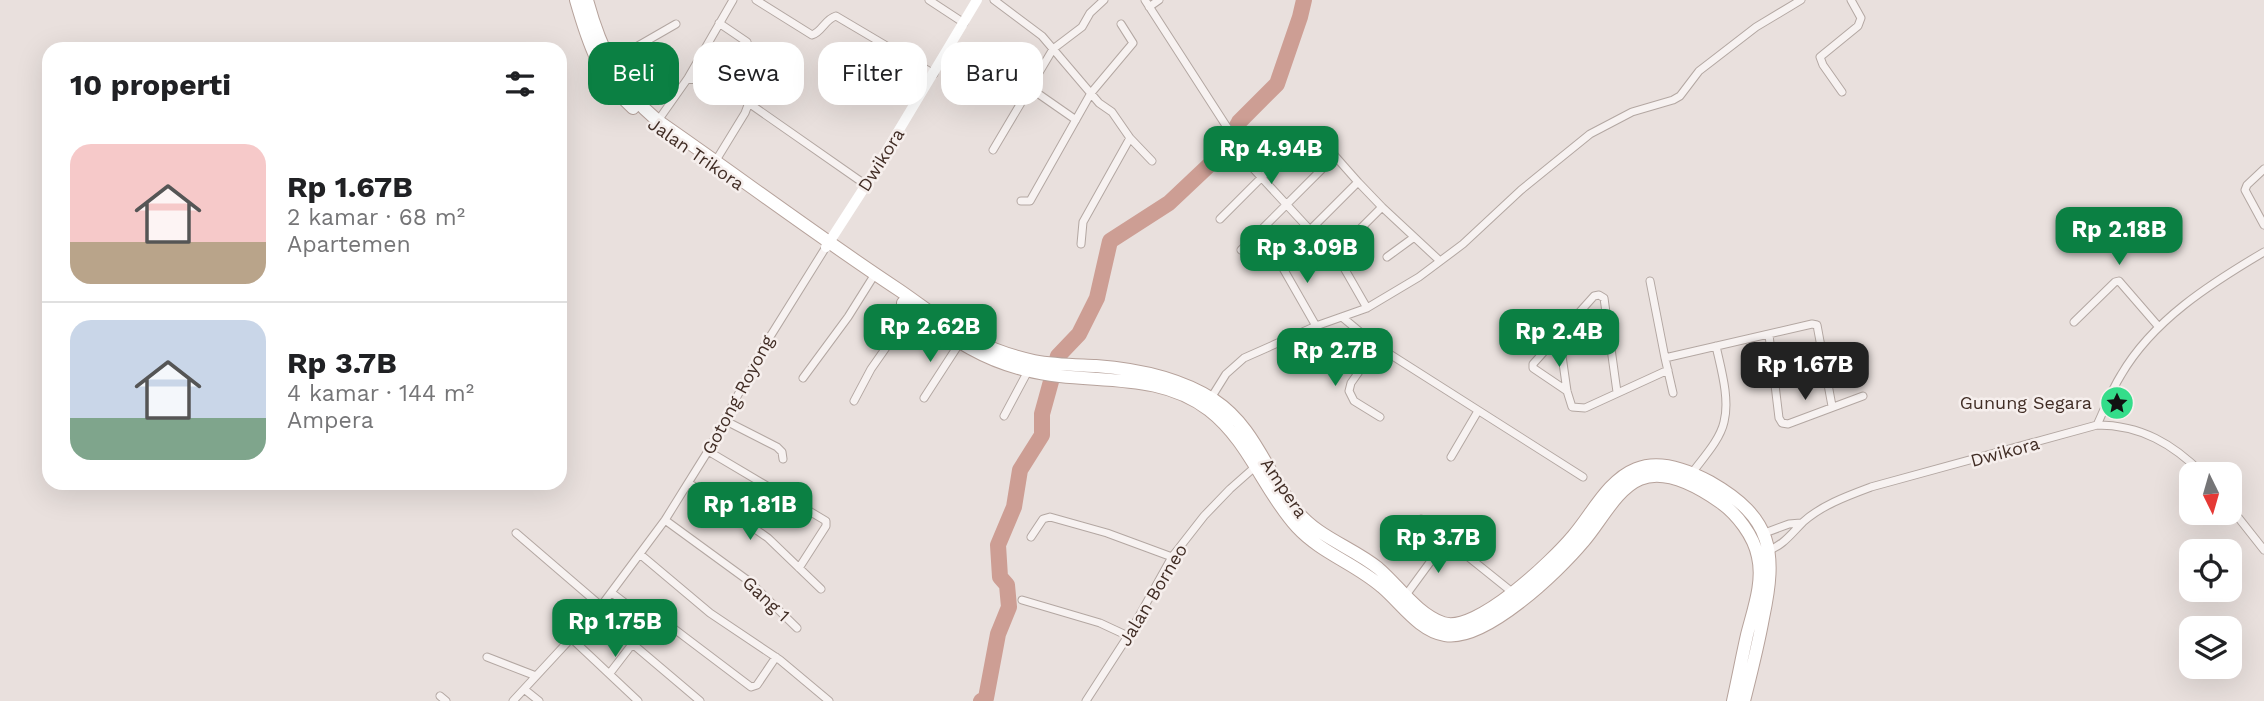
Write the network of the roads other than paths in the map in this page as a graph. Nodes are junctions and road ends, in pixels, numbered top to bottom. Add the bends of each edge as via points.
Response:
1 (733, 0) edge
2 (756, 0) edge
3 (929, 0) edge
4 (977, 0) edge
5 (994, 0) edge
6 (1104, 0) edge
7 (1159, 0) edge
8 (1801, 0) edge
9 (1851, 0) edge
10 (587, 1) edge
11 (1147, 3) edge
12 (719, 23) junction
13 (964, 23) junction
14 (676, 24) dead end
15 (1121, 24) dead end
16 (747, 41) dead end
17 (600, 42) edge
18 (645, 42) edge
19 (1053, 49) junction
20 (1043, 66) edge
21 (934, 74) junction
22 (688, 78) junction
23 (693, 79) edge
24 (1842, 92) dead end
25 (1091, 93) junction
26 (1043, 97) edge
27 (639, 105) edge
28 (749, 105) edge
29 (751, 105) edge
30 (1020, 105) edge
31 (1076, 120) junction
32 (657, 124) junction
33 (1130, 138) junction
34 (993, 150) dead end
35 (1335, 156) junction
36 (1152, 161) dead end
37 (714, 164) junction
38 (2264, 169) edge
39 (1261, 177) junction
40 (1358, 182) junction
41 (866, 185) junction
42 (1021, 201) dead end
43 (1286, 204) junction
44 (1382, 207) junction
45 (1220, 219) dead end
46 (2264, 225) edge
47 (1310, 230) junction
48 (1359, 230) dead end
49 (1413, 238) junction
50 (1081, 244) dead end
51 (827, 245) junction
52 (1241, 250) dead end
53 (2264, 252) edge
54 (1276, 256) dead end
55 (1387, 257) dead end
56 (1440, 261) junction
57 (873, 277) junction
58 (1650, 281) dead end
59 (1367, 308) junction
60 (913, 309) junction
61 (1342, 317) junction
62 (2074, 322) dead end
63 (1316, 326) junction
64 (2158, 326) junction
65 (1559, 335) junction
66 (1769, 335) junction
67 (959, 344) junction
68 (1377, 346) junction
69 (1716, 346) junction
70 (1665, 358) junction
71 (1037, 369) junction
72 (1668, 370) junction
73 (1070, 371) junction
74 (803, 378) dead end
75 (1567, 391) junction
76 (1617, 392) junction
77 (1673, 393) dead end
78 (1863, 396) dead end
79 (924, 398) dead end
80 (1211, 398) junction
81 (854, 401) dead end
82 (1832, 406) junction
83 (1478, 411) junction
84 (1223, 415) junction
85 (1004, 416) dead end
86 (1380, 417) dead end
87 (724, 420) junction
88 (2097, 425) junction
89 (708, 451) junction
90 (1451, 457) dead end
91 (783, 459) dead end
92 (2190, 462) edge
93 (1256, 467) junction
94 (1692, 473) junction
95 (1583, 477) dead end
96 (690, 483) junction
97 (1421, 519) dead end
98 (666, 520) junction
99 (2242, 522) edge
100 (1801, 523) junction
101 (516, 533) dead end
102 (1757, 536) junction
103 (1031, 537) dead end
104 (1447, 539) junction
105 (2264, 550) edge
106 (1764, 553) junction
107 (641, 555) junction
108 (1172, 557) junction
109 (799, 568) junction
110 (821, 589) dead end
111 (1512, 592) junction
112 (612, 593) junction
113 (1406, 595) junction
114 (1022, 600) dead end
115 (601, 606) junction
116 (797, 628) dead end
117 (1128, 636) junction
118 (571, 638) junction
119 (487, 657) dead end
120 (776, 657) junction
121 (610, 673) junction
122 (536, 676) junction
123 (524, 690) junction
124 (513, 701) edge
125 (539, 701) edge
126 (638, 701) edge
127 (700, 701) edge
128 (829, 701) edge
129 (1086, 701) edge
130 (1733, 701) edge
131 (1744, 701) edge

1 - 12 street
2 - 21 street via 812,36 836,16
3 - 13 street
4 - 13 street, Dwikora
5 - 19 street
6 - 19 street via 1082,27
7 - 11 street
8 - 56 street via 1746,34 1699,71 1680,96 1632,112 1590,135
9 - 24 street via 1860,21 1849,35 1823,52 1820,60
10 - 17 main road, Jalan Trikora
10 - 32 main road, Jalan Trikora via 591,49 605,77 622,99
11 - 39 street
12 - 16 street
12 - 22 street
13 - 21 street, Dwikora
14 - 18 street
15 - 25 street via 1133,43
19 - 20 street
19 - 25 street
21 - 41 street, Dwikora
22 - 23 street
22 - 32 street
25 - 31 street
25 - 33 street
26 - 31 street
27 - 32 main road, Jalan Trikora
28 - 37 street
29 - 41 street
30 - 34 street
31 - 42 street via 1030,201
32 - 37 main road, Jalan Trikora
33 - 36 street
33 - 50 street via 1083,222
35 - 39 street via 1311,130
35 - 40 street
35 - 43 street
37 - 51 main road, Jalan Trikora
38 - 46 street via 2245,190
39 - 43 street
39 - 45 street
40 - 44 street
40 - 47 street
41 - 51 street, Dwikora
43 - 47 street
43 - 52 street
44 - 48 street
44 - 49 street
47 - 59 street via 1332,247
49 - 55 street
49 - 56 street
51 - 57 main road, Ampera
51 - 87 street, Gotong Royong
53 - 64 street
54 - 63 street
56 - 59 street
57 - 60 main road, Ampera
57 - 71 main road, Ampera via 976,341
57 - 74 street
58 - 70 street
59 - 61 street
60 - 67 main road, Ampera
60 - 81 street
61 - 63 street
61 - 68 street
62 - 64 street via 2119,281
63 - 80 street via 1235,364
64 - 88 street via 2121,374
65 - 75 street
65 - 75 street via 1533,368
65 - 76 street via 1594,296 1602,296
66 - 69 street
66 - 82 street via 1817,325
66 - 82 street via 1782,423
67 - 71 main road, Ampera via 992,359
67 - 79 street
68 - 83 street
68 - 86 street via 1349,391 1354,401
69 - 70 street
69 - 94 street via 1724,422
70 - 72 street
71 - 73 main road, Ampera
71 - 85 street
72 - 76 street
72 - 77 street
73 - 80 main road, Ampera via 1147,373
73 - 84 main road, Ampera via 1156,386
75 - 76 street via 1572,407 1580,409
78 - 82 street
80 - 84 main road, Ampera
83 - 90 street
83 - 95 street
84 - 93 main road, Ampera
84 - 113 main road, Ampera via 1248,432 1307,522 1373,565
87 - 89 street, Gotong Royong
87 - 91 street via 777,447
88 - 92 street, Dwikora via 2146,433
88 - 100 street, Dwikora via 1891,480 1835,501
89 - 96 street, Gotong Royong
89 - 109 street via 826,521
93 - 102 main road, Ampera via 1307,536 1368,575 1414,618 1446,635 1475,631 1515,605 1569,558 1625,490 1640,479 1666,478 1702,491
93 - 108 street, Jalan Borneo via 1204,516
94 - 102 main road, Ampera via 1740,502
94 - 111 main road, Ampera via 1664,465 1628,473 1612,486 1573,537
96 - 98 street, Gotong Royong
96 - 109 street via 743,519
97 - 104 street
98 - 107 street, Gotong Royong
98 - 116 street, Gang 1 via 750,582
99 - 105 street
100 - 102 street, Dwikora
100 - 106 street, Dwikora via 1782,544
101 - 115 street
102 - 106 main road, Ampera
103 - 108 street via 1043,519 1050,517
104 - 111 street
104 - 113 street
106 - 130 main road, Ampera
106 - 131 main road, Ampera via 1771,564 1769,592
107 - 112 street, Gotong Royong
107 - 120 street via 710,613
108 - 117 street, Jalan Borneo
109 - 110 street
111 - 113 main road, Ampera via 1479,616 1451,624 1437,621
112 - 115 street, Gotong Royong
112 - 120 street via 637,612 673,628 751,687
114 - 117 street
115 - 118 street, Gotong Royong
117 - 129 street, Jalan Borneo
118 - 121 street
118 - 122 street, Gotong Royong
119 - 122 street
120 - 128 street
121 - 126 street
121 - 127 street via 635,646
122 - 123 street, Gotong Royong
123 - 124 street, Gotong Royong
123 - 125 street

